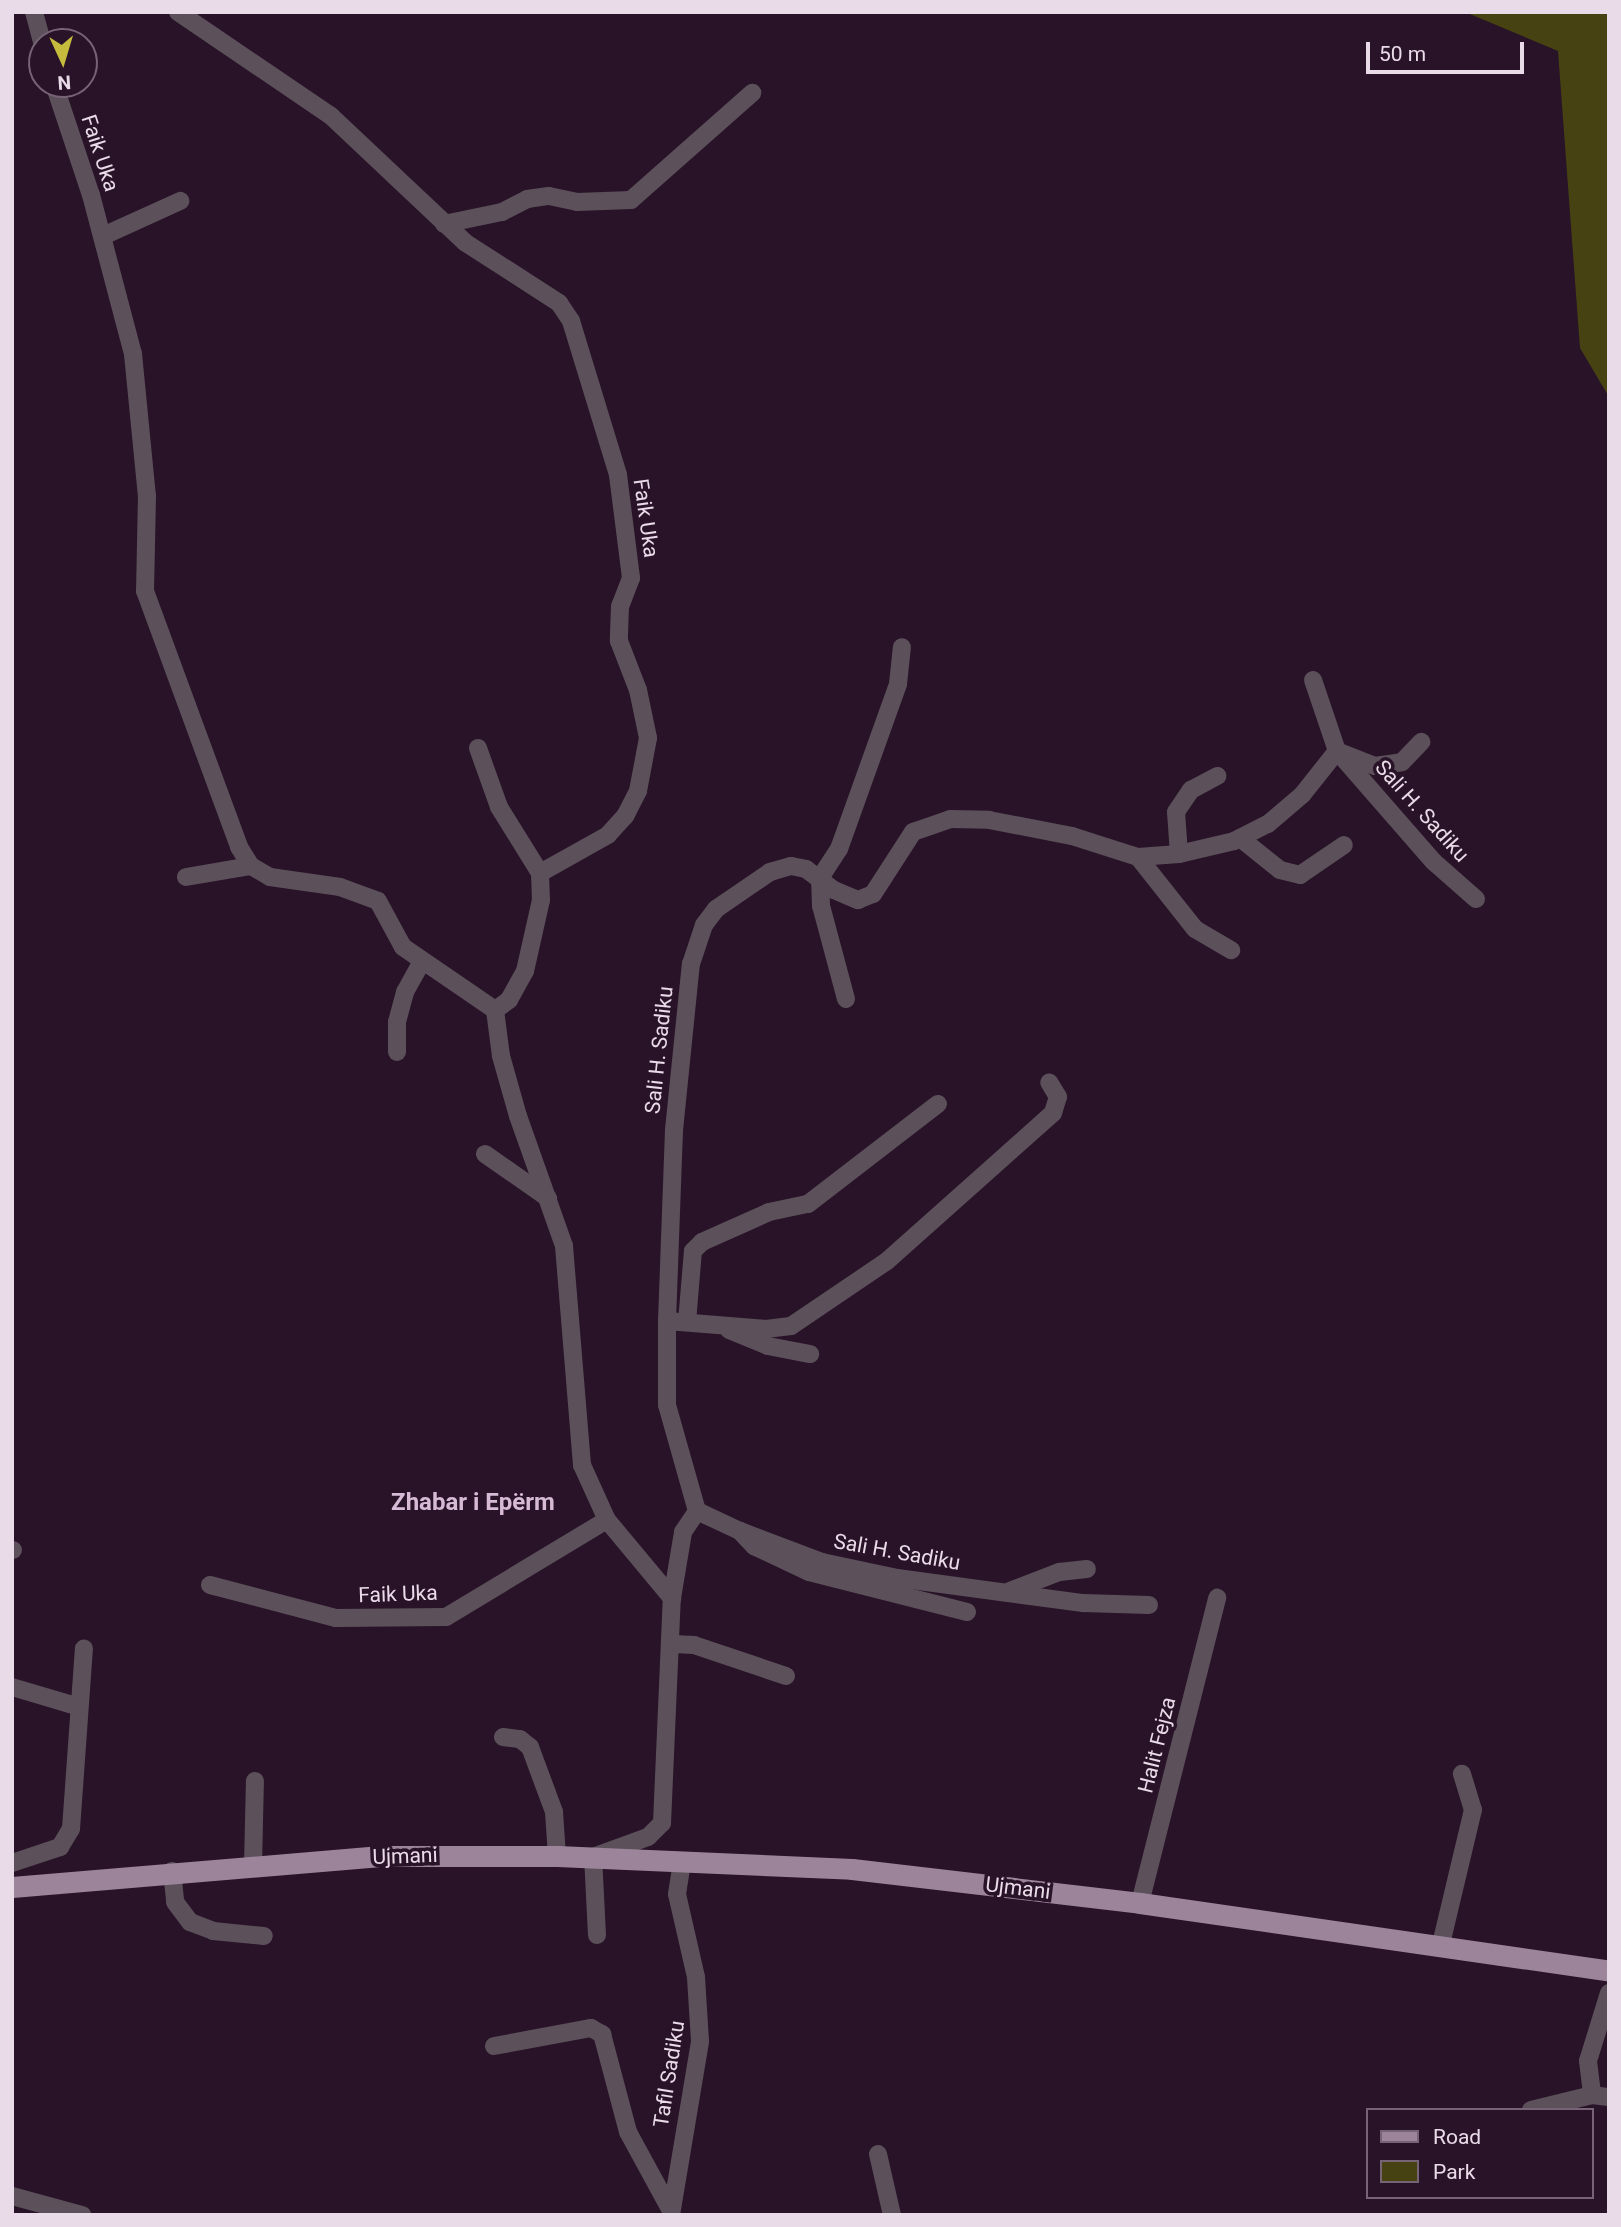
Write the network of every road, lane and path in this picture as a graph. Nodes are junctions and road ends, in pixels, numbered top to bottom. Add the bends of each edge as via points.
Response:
1 (178, 12) edge
2 (752, 93) dead end
3 (59, 98) edge
4 (180, 201) dead end
5 (444, 224) junction
6 (103, 236) junction
7 (902, 647) dead end
8 (1313, 680) dead end
9 (1421, 741) dead end
10 (478, 748) dead end
11 (1338, 751) junction
12 (1217, 776) dead end
13 (1240, 838) junction
14 (1344, 845) dead end
15 (1179, 854) junction
16 (1138, 856) junction
17 (251, 866) junction
18 (540, 873) junction
19 (187, 877) dead end
20 (820, 878) junction
21 (1476, 899) dead end
22 (1231, 950) dead end
23 (421, 963) junction
24 (846, 999) dead end
25 (495, 1010) junction
26 (397, 1052) dead end
27 (1049, 1082) dead end
28 (938, 1104) dead end
29 (485, 1153) dead end
30 (548, 1198) junction
31 (667, 1321) junction
32 (687, 1322) junction
33 (723, 1326) junction
34 (810, 1354) dead end
35 (697, 1511) junction
36 (607, 1520) junction
37 (740, 1531) junction
38 (1087, 1569) dead end
39 (210, 1585) dead end
40 (1010, 1591) junction
41 (672, 1598) junction
42 (1217, 1598) dead end
43 (1149, 1605) dead end
44 (967, 1612) dead end
45 (673, 1644) junction
46 (84, 1648) dead end
47 (786, 1676) dead end
48 (12, 1687) edge
49 (79, 1707) junction
50 (503, 1737) dead end
51 (1462, 1774) dead end
52 (255, 1781) dead end
53 (557, 1856) junction
54 (593, 1857) junction
55 (681, 1862) junction
56 (12, 1863) edge
57 (253, 1866) junction
58 (172, 1871) junction
59 (12, 1888) edge
60 (1140, 1903) junction
61 (597, 1935) dead end
62 (264, 1936) dead end
63 (1441, 1944) junction
64 (1609, 1971) edge
65 (1609, 1993) edge
66 (494, 2046) dead end
67 (1600, 2096) edge
68 (1541, 2108) edge
69 (878, 2154) dead end
70 (12, 2196) edge
71 (671, 2213) edge
72 (82, 2215) edge
73 (892, 2215) edge

1 - 5 street, Faik Uka via 331,116
2 - 5 street via 631,200 577,202 549,196
3 - 6 street, Faik Uka
4 - 6 street
5 - 18 street, Faik Uka via 483,257 559,303 571,321 618,475 631,578 620,606 619,641 644,712 646,764 625,816 608,835
6 - 17 street, Faik Uka via 141,398 148,496 145,591 239,847
7 - 20 street via 898,684 839,849
8 - 11 street, Sali H. Sadiku
9 - 11 street, Sali H. Sadiku via 1402,762 1375,766
10 - 18 street via 499,807
11 - 13 street, Sali H. Sadiku via 1303,795 1268,824
11 - 21 street, Sali H. Sadiku via 1434,862
12 - 15 street via 1191,790 1176,811
13 - 14 street via 1280,870 1300,875
13 - 15 street, Sali H. Sadiku
15 - 16 street, Sali H. Sadiku
16 - 20 street, Sali H. Sadiku via 1072,836 989,820 950,819 914,832 873,894 858,900
16 - 22 street via 1195,929
17 - 19 street
17 - 23 street via 270,877 340,887 378,901 403,947
18 - 25 street via 541,900 525,971 509,1000
20 - 24 street via 821,906
20 - 31 street, Sali H. Sadiku via 791,866 771,872 716,909 696,945 674,1130
23 - 25 street via 475,993
23 - 26 street via 405,992 397,1022
25 - 30 street via 511,1092
27 - 33 street via 1058,1097 1052,1113 878,1267 791,1326
28 - 32 street via 808,1204 768,1212 702,1242 693,1251
29 - 30 street
30 - 36 street via 564,1246 577,1444
31 - 32 street
31 - 35 street, Sali H. Sadiku via 667,1405
32 - 33 street
33 - 34 street via 736,1336
35 - 37 street, Sali H. Sadiku
35 - 41 street via 683,1532
36 - 39 street, Faik Uka via 446,1617 336,1618
36 - 41 street
37 - 40 street, Sali H. Sadiku via 821,1562 923,1582
37 - 44 street, Sali H. Sadiku via 754,1546 809,1572
38 - 40 street, Sali H. Sadiku via 1059,1572
40 - 43 street, Sali H. Sadiku via 1083,1603
41 - 45 street
42 - 60 street, Halit Fejza
45 - 47 street via 694,1645
45 - 54 street via 662,1824 648,1837
46 - 49 street
48 - 49 street
49 - 56 street via 68,1838 51,1853
50 - 53 street via 520,1739 530,1747 554,1812
51 - 63 street via 1473,1810
52 - 57 street
53 - 54 main road, Ujmani
53 - 57 main road, Ujmani via 378,1856
54 - 55 main road, Ujmani
54 - 61 street
55 - 60 main road, Ujmani via 852,1869
55 - 71 street, Tafil Sadiku via 677,1894 696,1978 700,2041
57 - 58 main road, Ujmani
58 - 59 main road, Ujmani
58 - 62 street via 175,1902 190,1922 213,1931
60 - 63 main road, Ujmani
63 - 64 main road, Ujmani
65 - 67 street via 1588,2061
66 - 71 street, Tafil Sadiku via 591,2028 602,2034 628,2133
67 - 68 street
69 - 73 street
70 - 72 street

